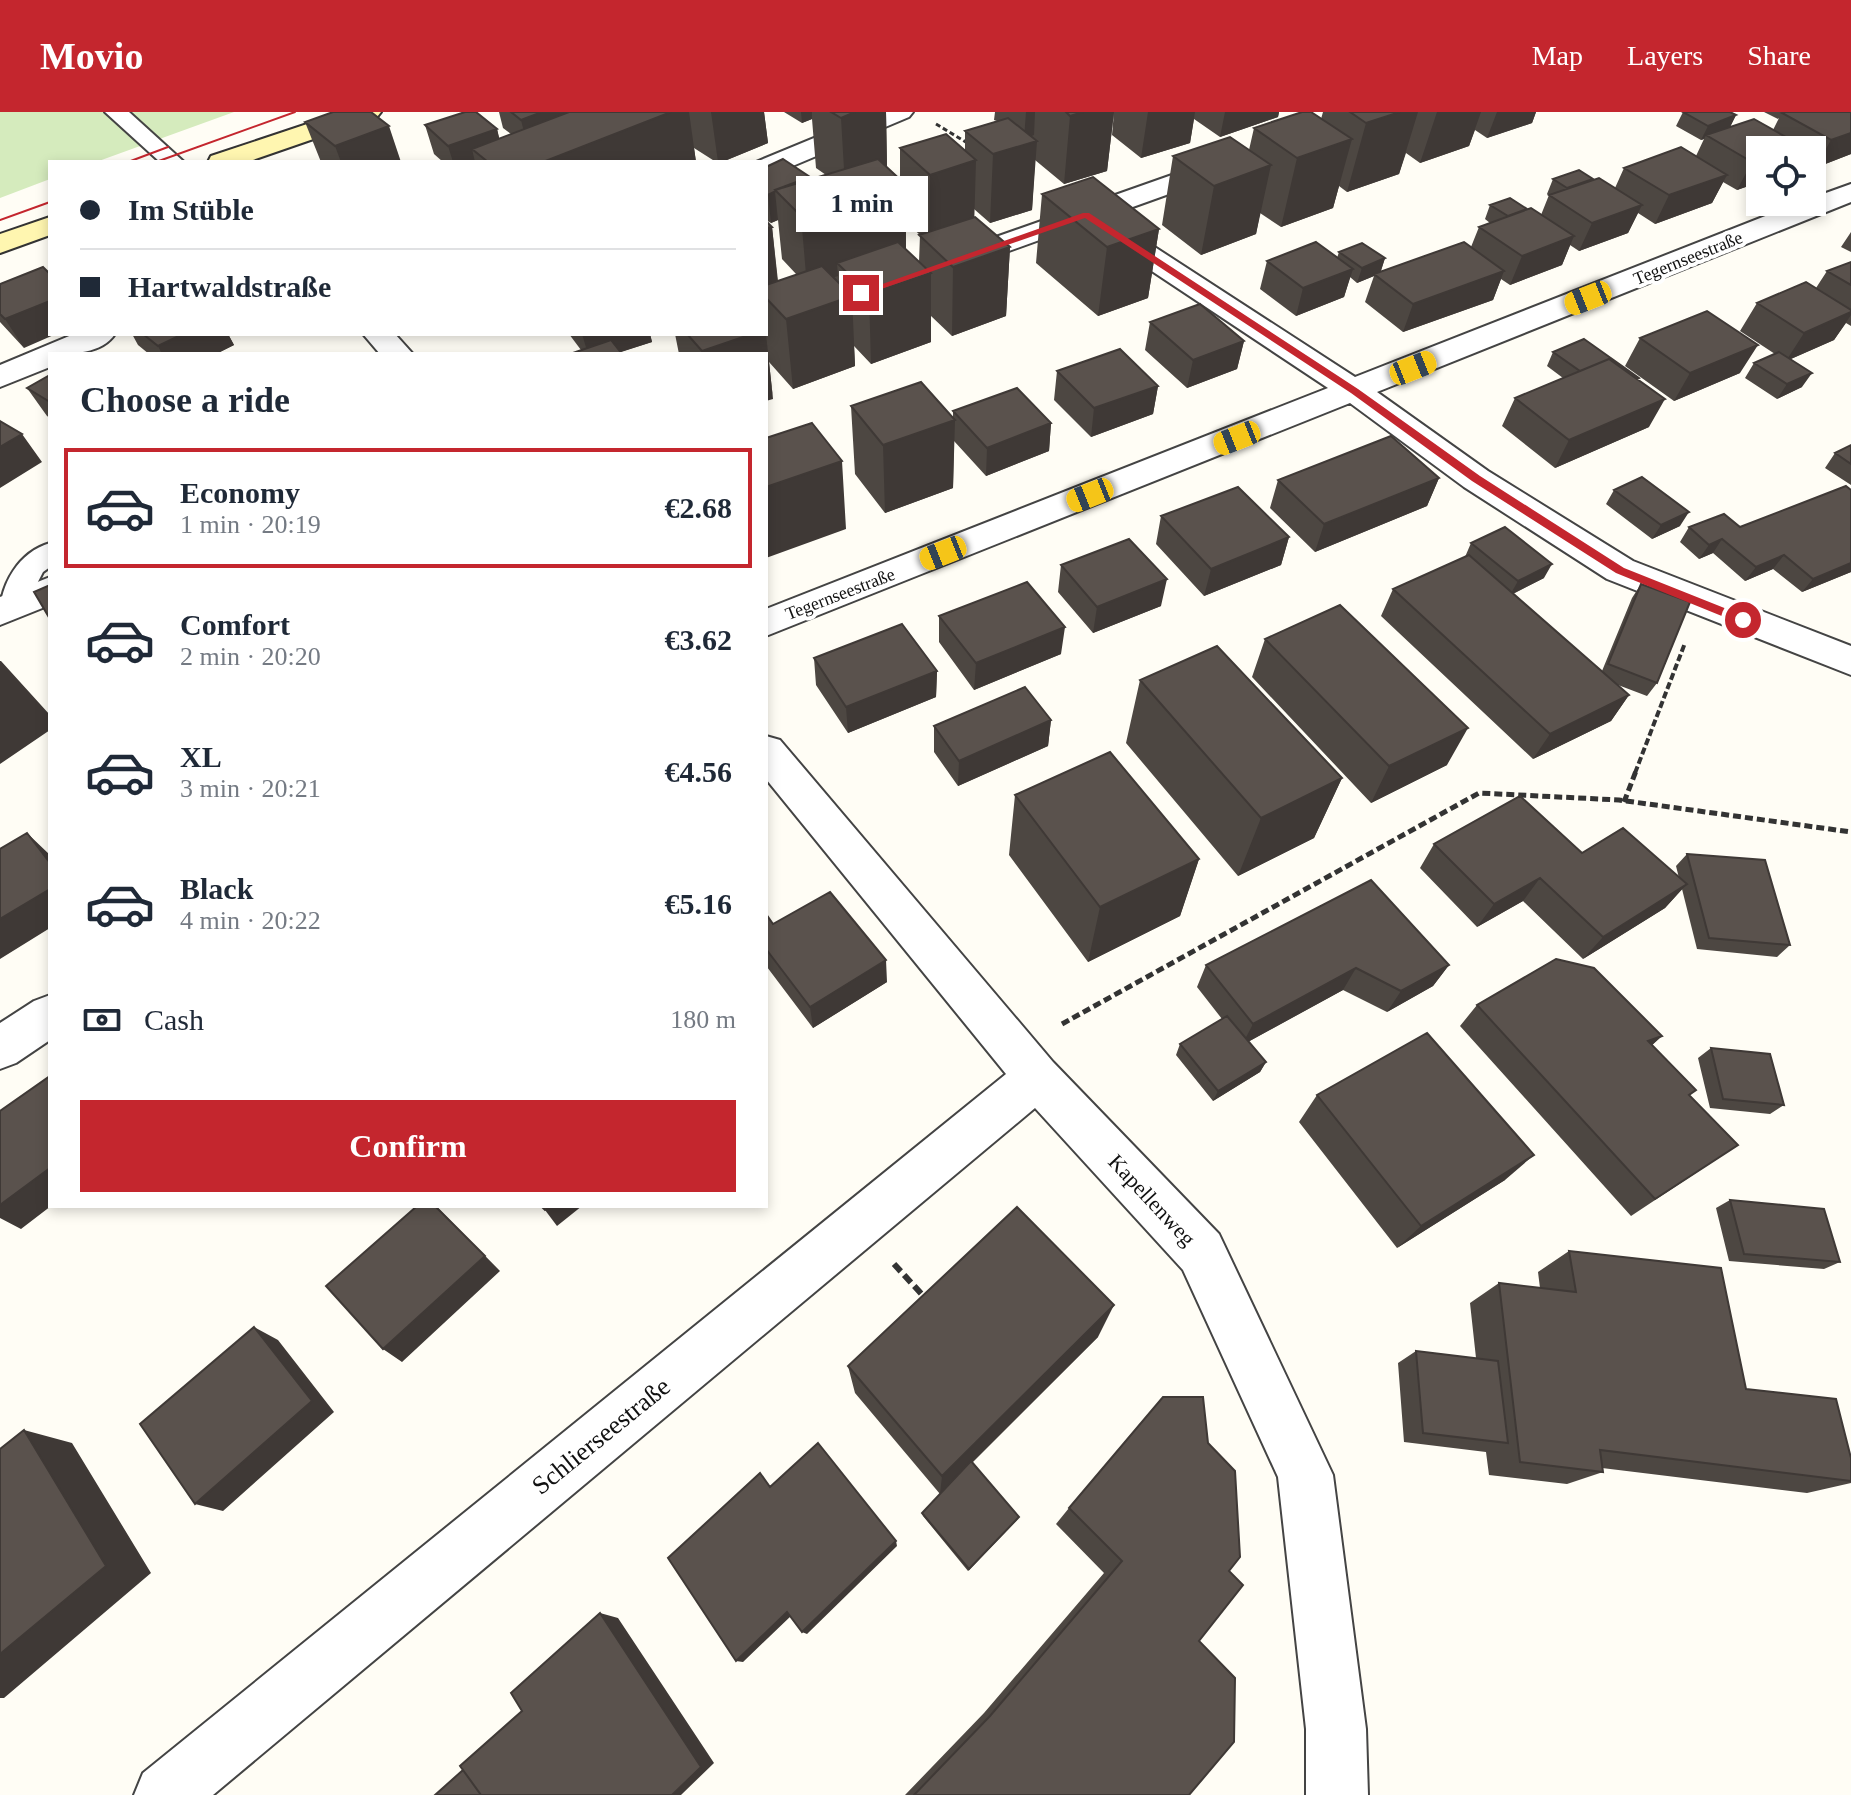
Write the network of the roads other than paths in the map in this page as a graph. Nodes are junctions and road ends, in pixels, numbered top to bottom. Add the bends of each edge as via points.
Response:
1 (116, 112) edge
2 (368, 112) edge
3 (900, 112) edge
4 (1242, 159) edge
5 (171, 160) edge
6 (227, 160) edge
7 (768, 166) edge
8 (1851, 192) edge
9 (1086, 215) junction
10 (48, 226) edge
11 (0, 244) edge
12 (923, 271) edge
13 (95, 336) edge
14 (380, 336) edge
15 (59, 352) edge
16 (395, 352) edge
17 (48, 357) edge
18 (0, 377) edge
19 (1354, 391) junction
20 (48, 554) edge
21 (48, 591) edge
22 (5, 610) edge
23 (768, 622) edge
24 (1851, 661) edge
25 (768, 753) edge
26 (48, 1016) edge
27 (0, 1048) edge
28 (1026, 1064) junction
29 (165, 1795) edge
30 (1337, 1795) edge

1 - 5 lane
2 - 6 main road
3 - 7 street
4 - 9 street
8 - 19 street, Tegernseestraße
9 - 12 street
9 - 19 street
10 - 11 main road
13 - 15 street
14 - 16 street
17 - 18 street
19 - 23 street, Tegernseestraße
19 - 24 street via 1476,479 1620,570
20 - 22 lane via 32,565
21 - 22 street
25 - 28 street, Kapellenweg
26 - 27 street
28 - 29 street, Schlierseestraße
28 - 30 street, Kapellenweg via 1201,1252 1305,1475 1336,1729

